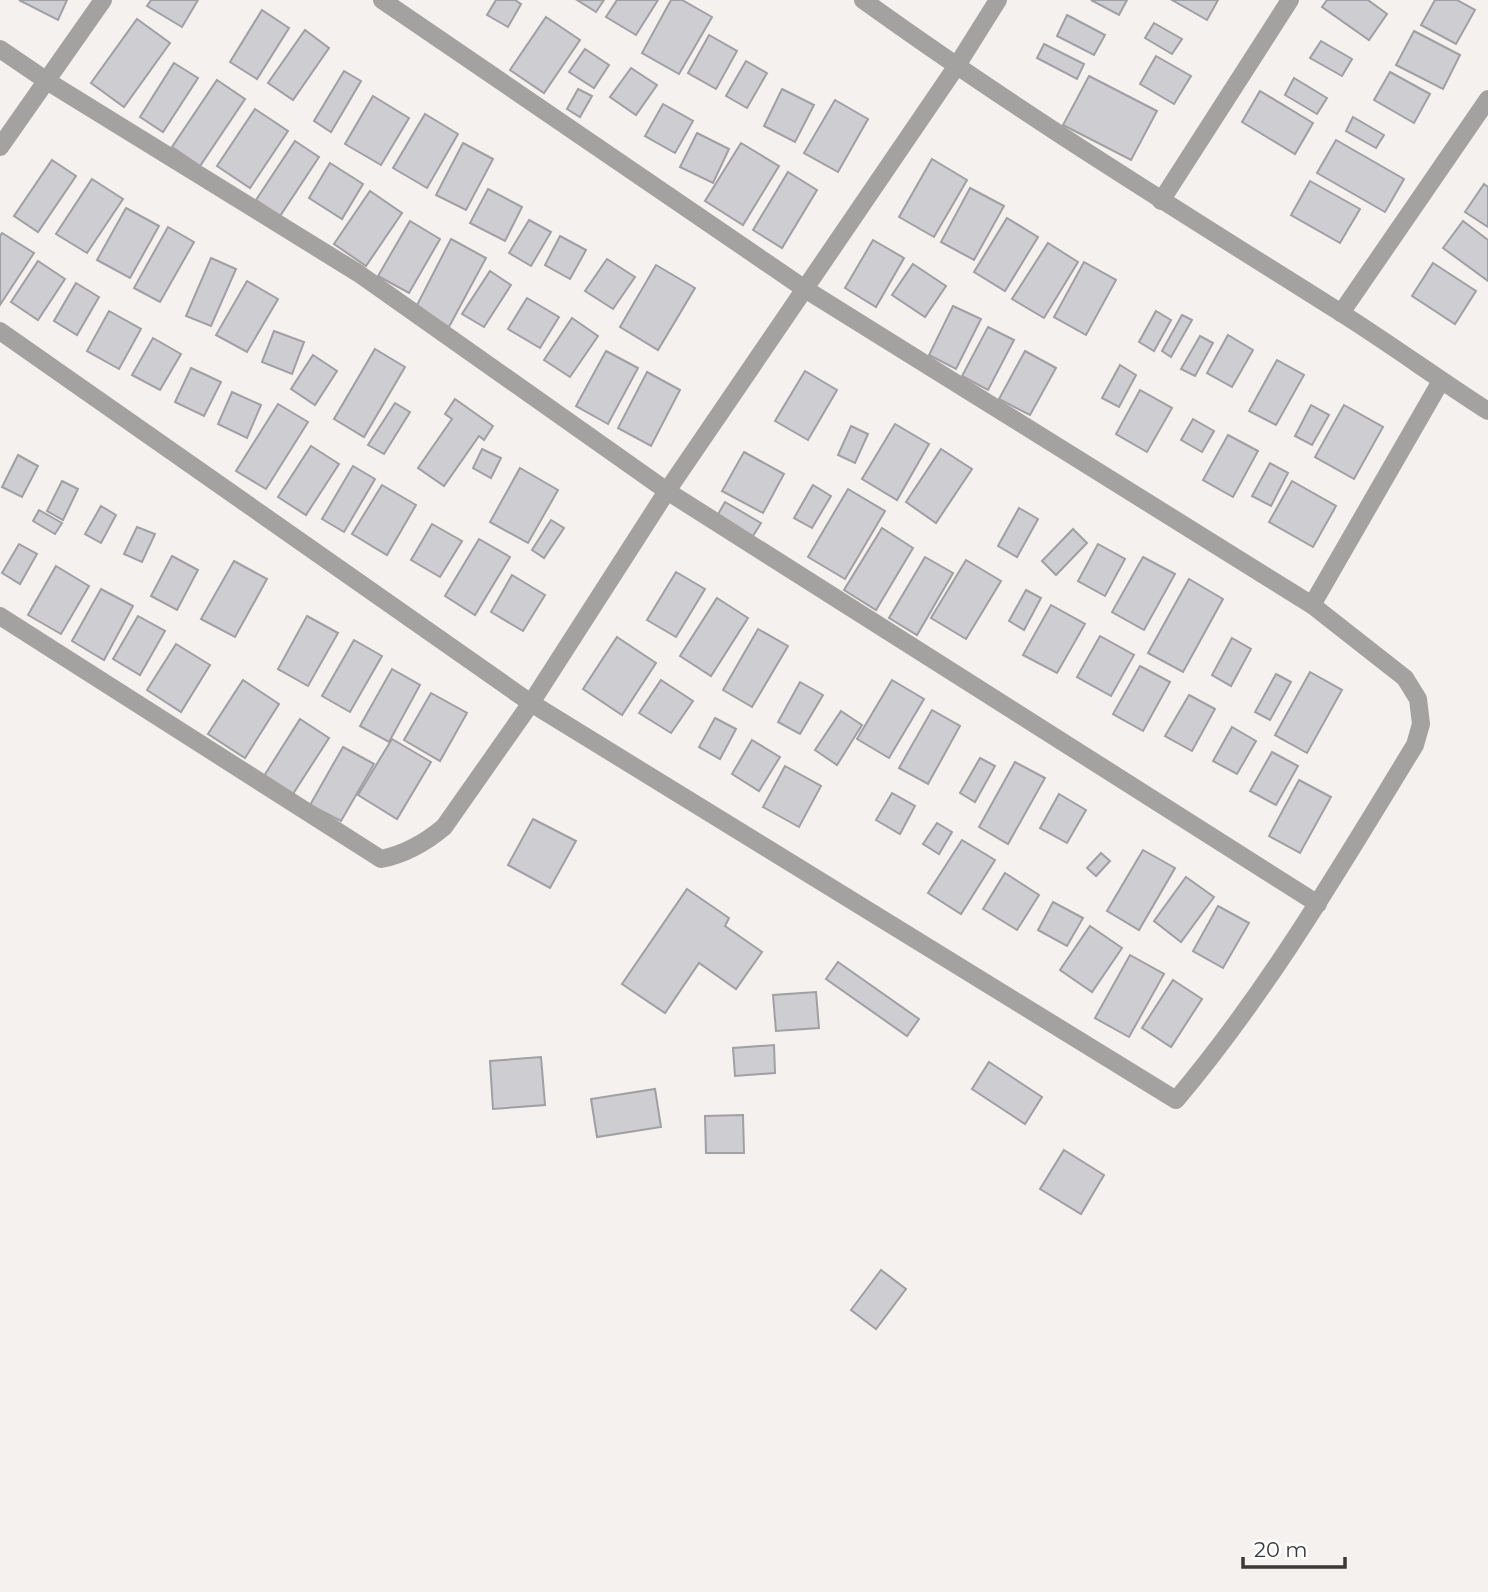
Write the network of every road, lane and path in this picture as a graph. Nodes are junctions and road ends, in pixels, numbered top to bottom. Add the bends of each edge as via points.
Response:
1 (103, 0) edge
2 (382, 0) edge
3 (863, 0) edge
4 (998, 0) edge
5 (1290, 0) edge
6 (0, 49) edge
7 (956, 67) junction
8 (47, 81) junction
9 (1488, 99) edge
10 (0, 147) edge
11 (1161, 201) junction
12 (805, 289) junction
13 (1341, 313) junction
14 (0, 331) edge
15 (1441, 381) junction
16 (1488, 411) edge
17 (667, 491) junction
18 (1312, 605) junction
19 (0, 616) edge
20 (531, 703) junction
21 (1318, 904) junction

1 - 8 street
2 - 12 street
3 - 7 street
4 - 7 street
5 - 11 street
6 - 8 street
7 - 11 street
7 - 12 street
8 - 10 street
8 - 17 street via 358,274
9 - 13 street
11 - 13 street
12 - 17 street
12 - 18 street
13 - 15 street
14 - 20 street
15 - 16 street
15 - 18 street
17 - 20 street
17 - 21 street
18 - 21 street via 1405,678 1418,699 1421,724 1415,745
19 - 20 street via 381,859 428,841 444,827
20 - 21 street via 1176,1100 1210,1060

